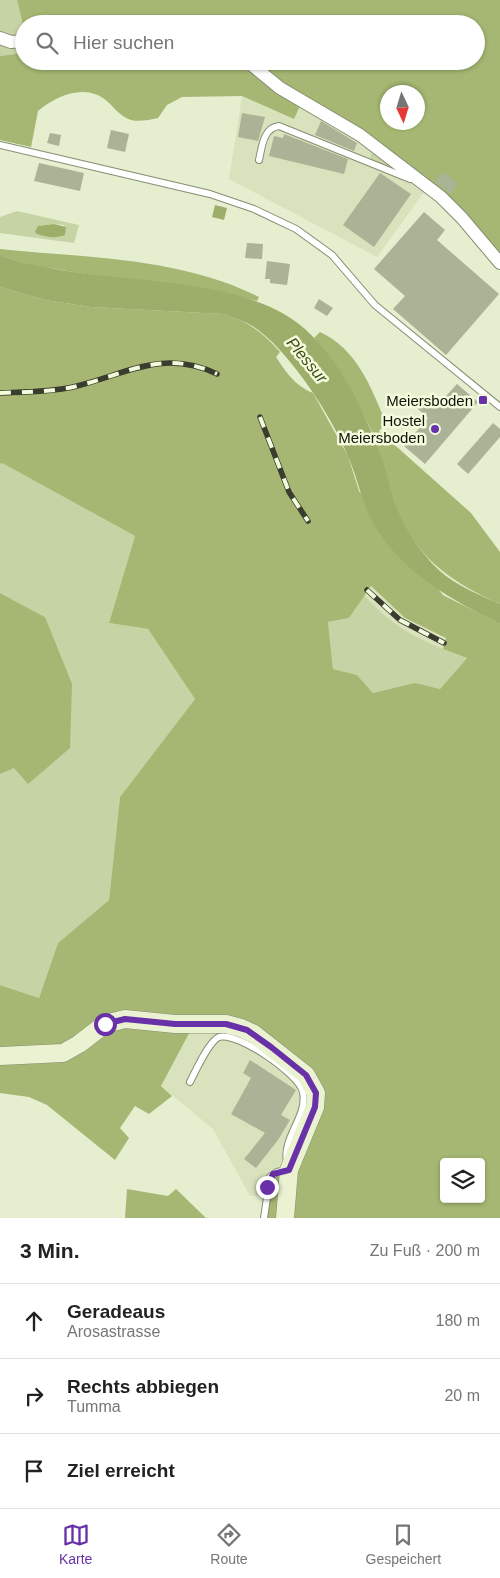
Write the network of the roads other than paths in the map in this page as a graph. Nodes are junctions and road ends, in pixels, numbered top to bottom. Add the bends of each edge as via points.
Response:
1 (0, 38) edge
2 (15, 42) edge
3 (258, 70) edge
4 (0, 145) edge
5 (259, 160) dead end
6 (431, 190) junction
7 (500, 264) edge
8 (500, 407) edge
9 (0, 1056) edge
10 (190, 1082) dead end
11 (289, 1170) junction
12 (264, 1218) edge
13 (285, 1218) edge

1 - 2 street
3 - 6 street via 280,88 360,135
4 - 8 lane via 210,194 247,206 296,229 332,255 375,305
5 - 6 lane via 267,132 279,126
6 - 7 street via 452,207
9 - 11 main road via 63,1053 105,1024 125,1019 175,1024 218,1023 241,1028 261,1039 302,1071 315,1088 315,1107
10 - 11 lane via 212,1042 226,1036 248,1044 295,1079 303,1100 286,1149
11 - 12 lane via 270,1177
11 - 13 main road

